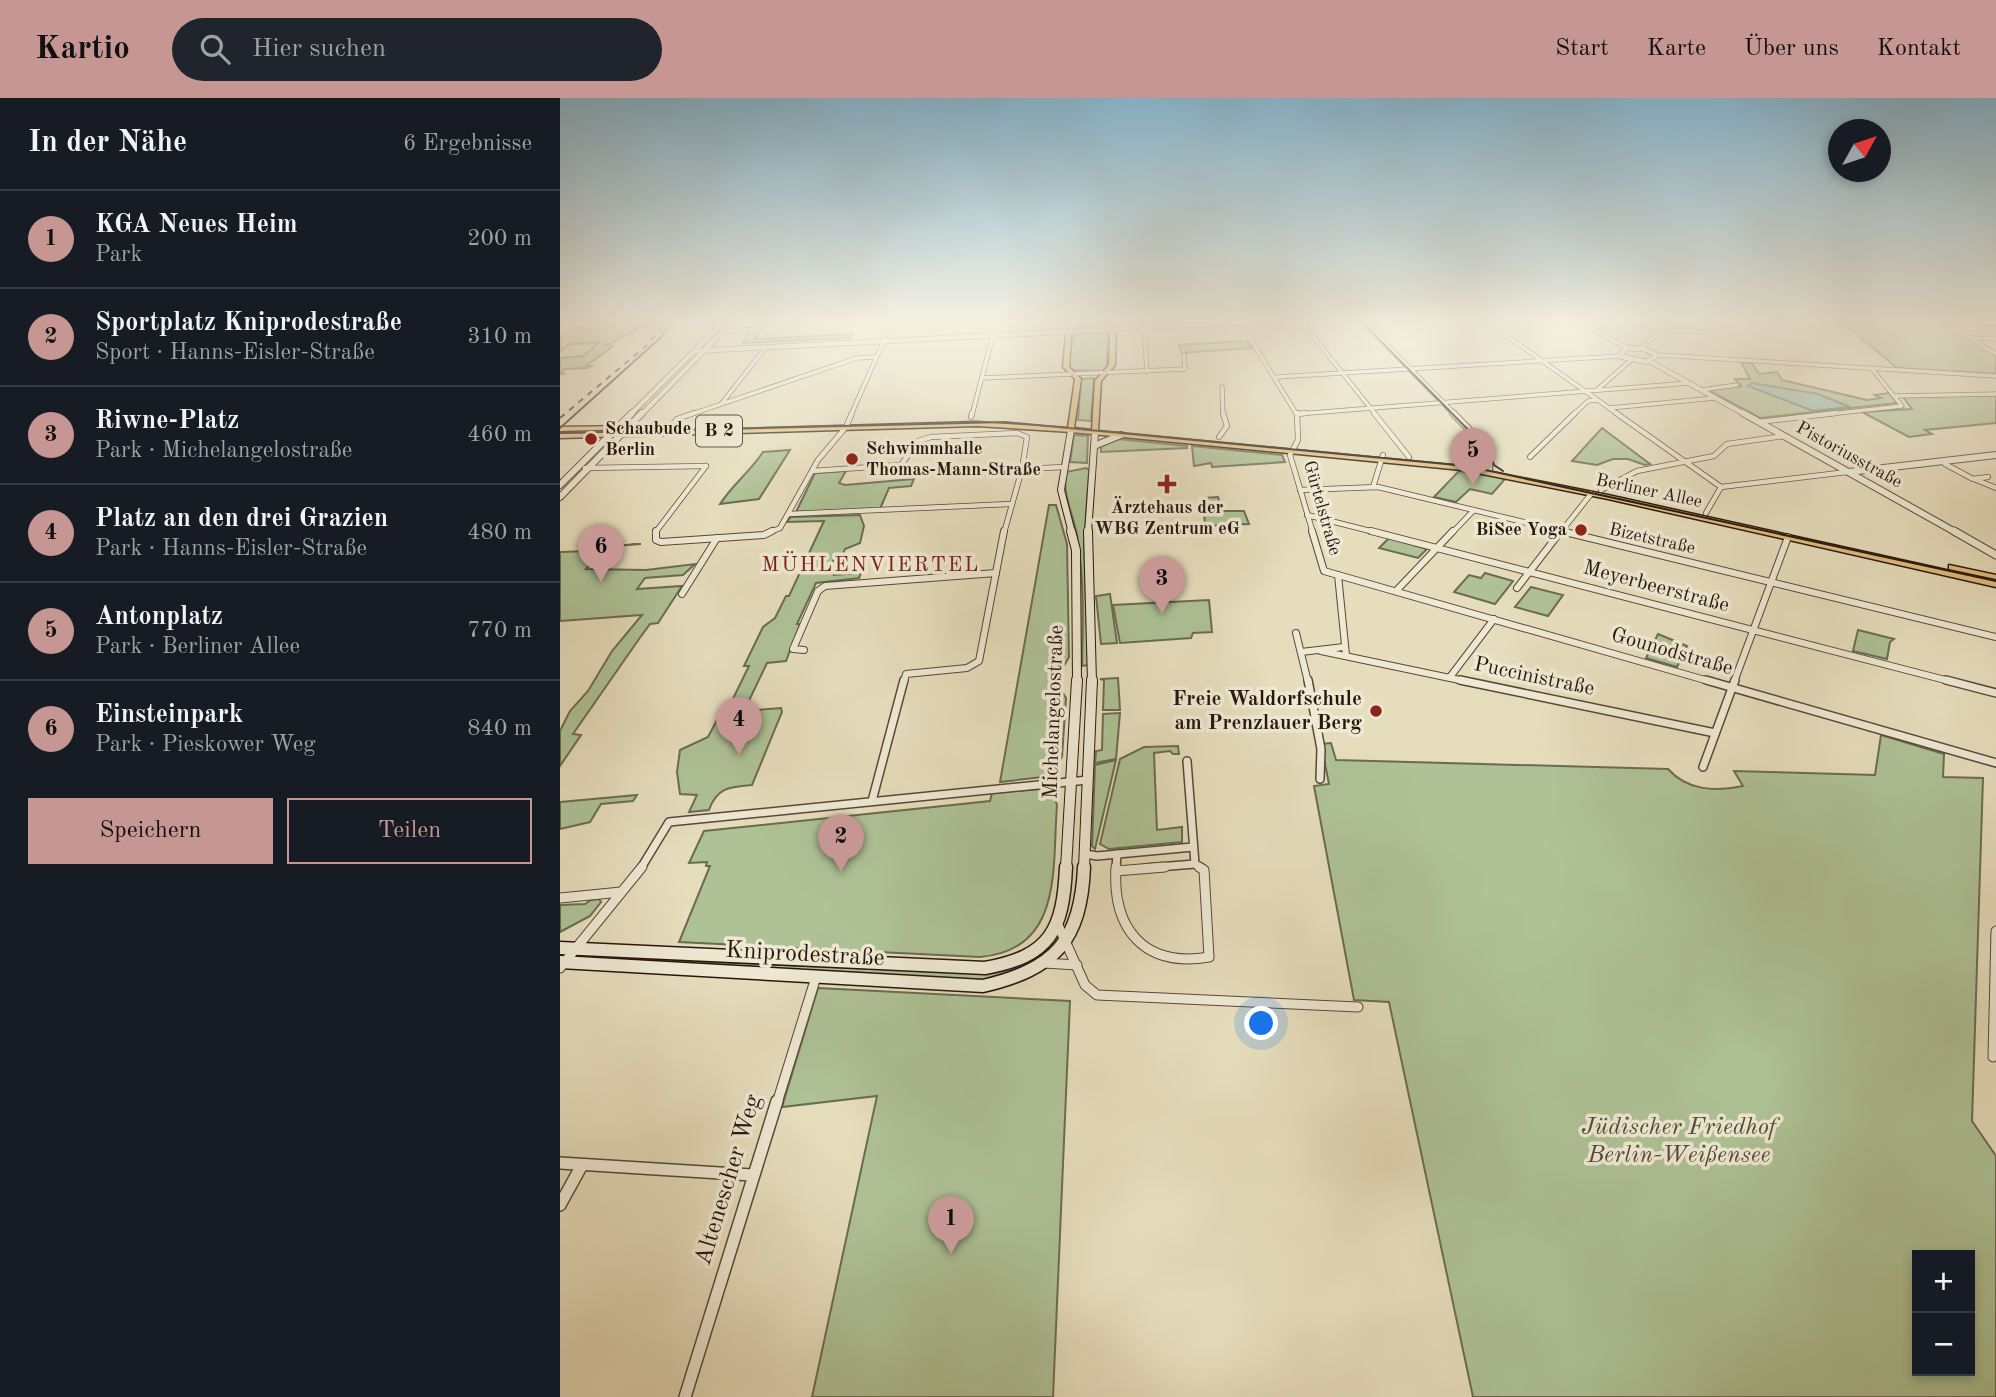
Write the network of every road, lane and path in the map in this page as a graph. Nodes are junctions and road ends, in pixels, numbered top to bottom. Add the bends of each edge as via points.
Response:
1 (666, 381) edge
2 (674, 381) edge
3 (738, 381) edge
4 (790, 381) edge
5 (866, 381) edge
6 (981, 381) edge
7 (1078, 381) edge
8 (1098, 381) edge
9 (1279, 381) edge
10 (1349, 381) edge
11 (1421, 381) edge
12 (1570, 381) edge
13 (1608, 381) edge
14 (1686, 381) edge
15 (1882, 381) edge
16 (1690, 383) junction
17 (1737, 385) dead end
18 (1222, 387) dead end
19 (1598, 389) junction
20 (1701, 390) junction
21 (1584, 391) junction
22 (1996, 394) edge
23 (1715, 397) junction
24 (1896, 397) junction
25 (1597, 400) junction
26 (1442, 402) junction
27 (724, 403) junction
28 (1372, 408) junction
29 (1610, 408) junction
30 (1297, 414) junction
31 (971, 417) junction
32 (1758, 422) junction
33 (847, 424) junction
34 (671, 426) junction
35 (629, 427) junction
36 (1072, 427) junction
37 (560, 429) edge
38 (1095, 429) junction
39 (620, 430) junction
40 (611, 435) junction
41 (1121, 435) junction
42 (560, 436) edge
43 (1784, 436) junction
44 (1219, 438) junction
45 (1094, 446) junction
46 (1293, 449) junction
47 (1996, 455) edge
48 (1382, 457) junction
49 (1409, 457) junction
50 (1530, 457) dead end
51 (1684, 461) junction
52 (1945, 464) dead end
53 (1064, 467) junction
54 (588, 468) junction
55 (1490, 468) junction
56 (577, 469) junction
57 (1022, 469) junction
58 (812, 471) junction
59 (1847, 472) junction
60 (1988, 477) dead end
61 (1973, 479) junction
62 (560, 485) edge
63 (1373, 487) junction
64 (1721, 487) junction
65 (1996, 488) edge
66 (1300, 490) junction
67 (1601, 490) junction
68 (1591, 494) junction
69 (560, 496) edge
70 (1010, 504) junction
71 (1474, 510) junction
72 (1706, 513) junction
73 (789, 514) junction
74 (1307, 515) junction
75 (1562, 532) junction
76 (1788, 537) junction
77 (717, 538) junction
78 (1438, 548) junction
79 (1996, 555) edge
80 (1531, 572) junction
81 (996, 573) junction
82 (1338, 575) junction
83 (1996, 577) edge
84 (1771, 582) junction
85 (1996, 584) edge
86 (1517, 588) dead end
87 (1396, 591) junction
88 (682, 594) dead end
89 (1494, 619) junction
90 (1753, 630) junction
91 (1296, 633) dead end
92 (1996, 637) edge
93 (804, 650) dead end
94 (1345, 651) junction
95 (1301, 652) junction
96 (1450, 677) junction
97 (1732, 687) junction
98 (1996, 693) edge
99 (1715, 733) junction
100 (1187, 761) dead end
101 (1996, 763) edge
102 (1703, 767) dead end
103 (1320, 779) dead end
104 (1088, 780) junction
105 (1071, 782) junction
106 (872, 801) junction
107 (1193, 847) junction
108 (1085, 854) junction
109 (1117, 854) junction
110 (1195, 864) junction
111 (1116, 871) junction
112 (621, 892) junction
113 (560, 898) edge
114 (1058, 925) junction
115 (1996, 931) edge
116 (1067, 942) junction
117 (1996, 945) edge
118 (560, 948) edge
119 (577, 948) junction
120 (1044, 963) junction
121 (562, 964) edge
122 (1077, 965) junction
123 (816, 977) junction
124 (1358, 1007) dead end
125 (1993, 1057) dead end
126 (560, 1163) edge
127 (582, 1165) junction
128 (752, 1175) junction
129 (560, 1205) edge
130 (685, 1397) edge

1 - 39 street
2 - 35 street
3 - 27 street via 721,401
4 - 27 street
5 - 33 street
6 - 31 street
7 - 36 main road
8 - 38 main road
9 - 30 street
10 - 28 street
11 - 26 street
12 - 21 street
13 - 19 street
14 - 16 street, Pistoriusstraße
15 - 24 street
16 - 19 street
16 - 20 street, Pistoriusstraße
17 - 20 street
18 - 44 street via 1221,413 1227,426
19 - 21 street
20 - 23 street, Pistoriusstraße
21 - 25 street
21 - 26 street
22 - 24 street
23 - 29 street
23 - 32 street, Pistoriusstraße
24 - 32 street via 1902,406
25 - 29 street
25 - 50 street via 1588,401
26 - 28 street
26 - 55 street via 1492,453
27 - 34 street via 677,419
28 - 30 street
28 - 49 street
29 - 51 street
30 - 46 street, Gürtelstraße via 1298,440
31 - 33 main road, B 2
31 - 36 main road, B 2
32 - 43 street, Pistoriusstraße
33 - 34 main road, B 2
33 - 36 main road, B 2
33 - 39 main road, B 2
33 - 58 street
34 - 35 main road, B 2
35 - 39 main road, B 2
36 - 38 main road, B 2
36 - 53 main road, Michelangelostraße
37 - 39 main road, B 2
38 - 41 main road, B 2
38 - 44 main road, B 2
38 - 45 main road, Michelangelostraße
39 - 40 main road, B 2
39 - 54 street
40 - 42 main road, B 2
40 - 56 street
41 - 45 main road
41 - 46 main road, B 2
43 - 51 street via 1727,444 1714,456
43 - 59 street, Pistoriusstraße
44 - 46 main road, B 2
45 - 104 main road, Michelangelostraße via 1087,547 1093,657
46 - 48 main road, Berliner Allee / B 2
46 - 66 street, Gürtelstraße
47 - 59 street
48 - 49 main road, Berliner Allee / B 2
48 - 55 main road, Berliner Allee / B 2
48 - 63 street
49 - 55 main road, Berliner Allee / B 2
51 - 64 street
51 - 67 street via 1621,477
52 - 61 street
53 - 57 street
53 - 105 main road, Michelangelostraße via 1061,490 1074,536 1077,594
54 - 56 street
54 - 69 street
54 - 77 street via 706,466 654,537 661,542
55 - 67 main road, Berliner Allee / B 2
55 - 68 main road, Berliner Allee / B 2
56 - 62 street
57 - 58 street via 1027,437 1017,433 931,438 918,441 901,465
57 - 70 street
58 - 73 street
59 - 64 street
59 - 79 street, Pistoriusstraße
60 - 61 street
61 - 65 street
63 - 66 street, Bizetstraße
63 - 71 street, Bizetstraße
64 - 72 street
66 - 74 street, Gürtelstraße
67 - 72 main road, Berliner Allee / B 2
68 - 75 street
68 - 76 main road, Berliner Allee / B 2
70 - 73 street
70 - 81 street
71 - 75 street, Bizetstraße
71 - 78 street
72 - 83 main road, Berliner Allee / B 2
73 - 77 street via 771,533
74 - 78 street, Meyerbeerstraße
74 - 82 street, Gürtelstraße via 1324,571
75 - 80 street
75 - 84 street, Bizetstraße
76 - 84 street
76 - 85 main road, Berliner Allee / B 2
77 - 88 street
78 - 80 street, Meyerbeerstraße
78 - 87 street
80 - 86 street
80 - 90 street, Meyerbeerstraße
81 - 93 street via 825,586 818,590 793,649
81 - 106 street via 979,661 967,668 903,677
82 - 87 street, Gounodstraße
82 - 94 street, Gürtelstraße
84 - 90 street
84 - 92 street, Bizetstraße
87 - 89 street, Gounodstraße
89 - 96 street
89 - 97 street, Gounodstraße
90 - 97 street
90 - 98 street, Meyerbeerstraße
91 - 95 street
94 - 95 street
94 - 96 street, Puccinistraße
95 - 103 street via 1320,736 1324,768
96 - 99 street, Puccinistraße
97 - 99 street
97 - 101 street, Gounodstraße
99 - 102 street
100 - 107 street
104 - 105 street
104 - 108 main road, Michelangelostraße
105 - 106 street
105 - 114 main road, Michelangelostraße via 1065,888
106 - 112 street via 670,822
107 - 109 street
107 - 110 street
108 - 109 street
108 - 116 main road, Michelangelostraße via 1083,896
109 - 111 street
110 - 111 street
110 - 111 street via 1204,870 1210,952 1204,958 1162,954 1137,940 1118,910
112 - 113 street
112 - 119 street
114 - 116 street
114 - 119 main road, Kniprodestraße via 1033,950 995,967 973,969
115 - 117 street
116 - 120 main road, Kniprodestraße
116 - 122 street
117 - 125 street
118 - 119 main road, Kniprodestraße
119 - 121 street
120 - 122 street, Kniprodestraße
120 - 123 main road, Kniprodestraße via 983,986
121 - 123 main road, Kniprodestraße
122 - 124 street via 1085,985 1097,995
123 - 128 street, Altenescher Weg
126 - 127 street
127 - 128 street
127 - 129 street
128 - 130 street, Altenescher Weg

